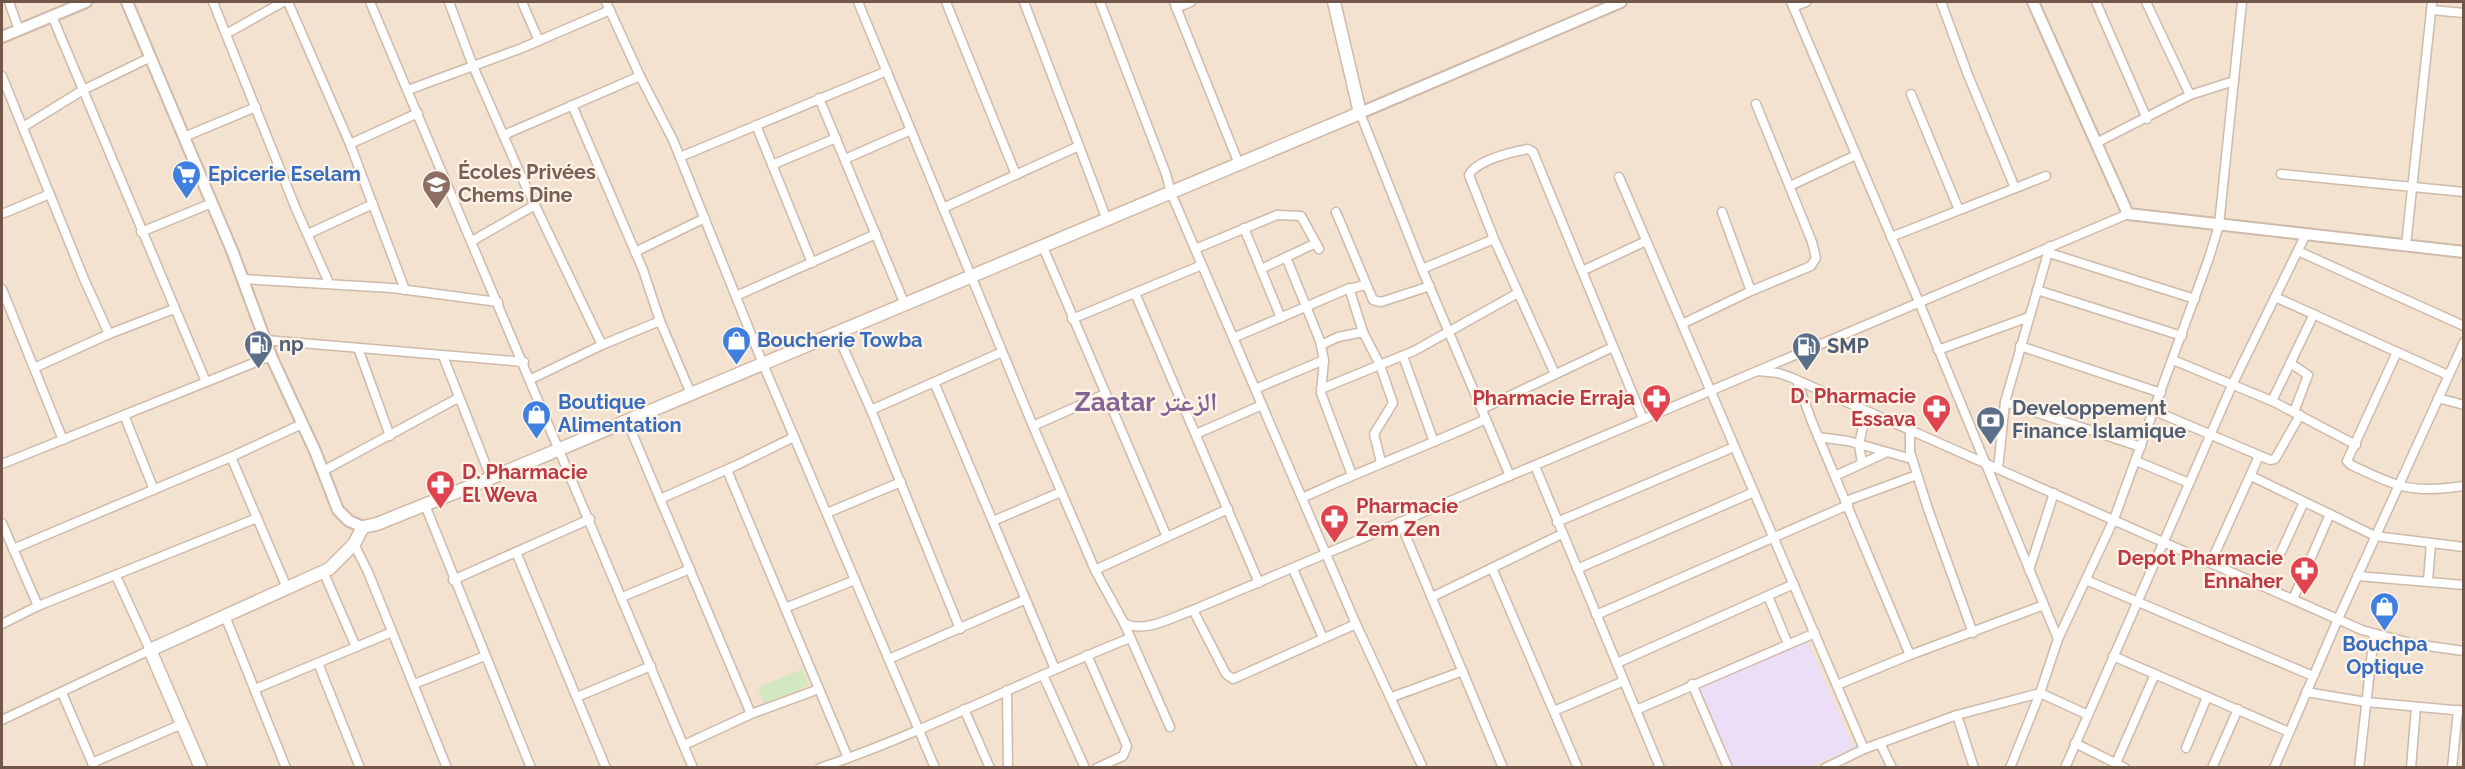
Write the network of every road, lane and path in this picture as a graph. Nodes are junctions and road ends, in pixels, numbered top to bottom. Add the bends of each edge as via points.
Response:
1 (9, 2) edge
2 (86, 2) edge
3 (127, 2) edge
4 (213, 2) edge
5 (286, 2) edge
6 (370, 2) edge
7 (449, 2) edge
8 (522, 2) edge
9 (606, 2) edge
10 (858, 2) edge
11 (946, 2) edge
12 (1024, 2) edge
13 (1100, 2) edge
14 (1191, 2) edge
15 (1334, 2) edge
16 (1621, 2) edge
17 (1806, 2) edge
18 (1941, 2) edge
19 (2033, 2) edge
20 (2096, 2) edge
21 (2146, 2) edge
22 (2242, 2) edge
23 (1792, 4) edge
24 (1175, 5) edge
25 (2432, 6) edge
26 (610, 10) junction
27 (2463, 13) edge
28 (52, 16) junction
29 (19, 30) junction
30 (226, 34) junction
31 (2, 37) edge
32 (539, 41) junction
33 (151, 57) junction
34 (473, 66) junction
35 (886, 71) junction
36 (2, 76) edge
37 (640, 76) junction
38 (2234, 81) junction
39 (83, 90) junction
40 (408, 90) junction
41 (1911, 94) dead end
42 (2190, 95) junction
43 (819, 98) junction
44 (1756, 104) dead end
45 (572, 105) junction
46 (256, 107) junction
47 (418, 113) junction
48 (1360, 113) junction
49 (2146, 119) junction
50 (756, 125) junction
51 (23, 127) junction
52 (911, 130) junction
53 (504, 135) junction
54 (184, 137) junction
55 (836, 138) junction
56 (2096, 143) junction
57 (351, 144) junction
58 (1079, 146) junction
59 (1856, 155) junction
60 (680, 157) junction
61 (845, 159) junction
62 (1239, 164) junction
63 (772, 165) junction
64 (2281, 174) dead end
65 (1016, 175) junction
66 (2046, 176) dead end
67 (1619, 177) dead end
68 (1790, 186) junction
69 (2411, 187) junction
70 (2015, 188) junction
71 (2463, 192) edge
72 (1171, 193) junction
73 (50, 194) junction
74 (212, 203) junction
75 (373, 204) junction
76 (535, 205) junction
77 (943, 208) junction
78 (1959, 210) junction
79 (1336, 212) dead end
80 (1722, 212) dead end
81 (2, 214) edge
82 (2128, 214) junction
83 (705, 218) junction
84 (1107, 220) junction
85 (2219, 225) junction
86 (1244, 228) junction
87 (141, 232) junction
88 (308, 234) junction
89 (876, 234) junction
90 (2306, 234) junction
91 (1891, 237) junction
92 (1494, 239) junction
93 (472, 241) junction
94 (1646, 241) junction
95 (2406, 245) junction
96 (1043, 247) junction
97 (1195, 249) junction
98 (2050, 250) junction
99 (2298, 251) junction
100 (635, 252) junction
101 (2463, 252) edge
102 (1286, 257) junction
103 (812, 263) junction
104 (1202, 265) junction
105 (1261, 269) junction
106 (1422, 269) junction
107 (1582, 271) junction
108 (972, 278) junction
109 (243, 279) junction
110 (329, 283) junction
111 (1365, 285) junction
112 (1430, 286) junction
113 (1349, 288) junction
114 (2, 290) edge
115 (405, 290) junction
116 (2037, 290) junction
117 (1751, 291) junction
118 (1135, 293) junction
119 (1518, 293) junction
120 (736, 296) junction
121 (2276, 297) junction
122 (2195, 299) junction
123 (498, 302) junction
124 (1919, 302) junction
125 (905, 305) junction
126 (1306, 307) junction
127 (174, 309) junction
128 (2314, 314) junction
129 (2029, 317) junction
130 (1281, 318) junction
131 (1072, 319) junction
132 (660, 321) junction
133 (1682, 324) junction
134 (2463, 326) edge
135 (1363, 332) junction
136 (1449, 332) junction
137 (109, 334) junction
138 (837, 334) junction
139 (2182, 336) junction
140 (1233, 338) junction
141 (266, 340) junction
142 (2463, 342) edge
143 (602, 345) junction
144 (1321, 345) junction
145 (2020, 346) junction
146 (1613, 347) junction
147 (358, 348) junction
148 (1938, 350) junction
149 (1002, 352) junction
150 (2397, 352) junction
151 (271, 356) junction
152 (443, 356) junction
153 (1403, 356) junction
154 (1324, 360) junction
155 (2174, 360) junction
156 (524, 362) junction
157 (2290, 363) junction
158 (763, 364) junction
159 (1380, 365) junction
160 (34, 368) junction
161 (1755, 371) junction
162 (1555, 375) junction
163 (2448, 375) junction
164 (531, 379) junction
165 (1797, 381) junction
166 (206, 382) junction
167 (934, 382) junction
168 (2233, 383) junction
169 (1255, 389) junction
170 (1321, 389) junction
171 (1711, 390) junction
172 (2161, 393) junction
173 (691, 394) junction
174 (1105, 394) junction
175 (458, 398) junction
176 (2438, 398) junction
177 (2272, 401) junction
178 (2005, 402) junction
179 (1262, 405) junction
180 (2463, 405) edge
181 (1482, 409) junction
182 (871, 410) junction
183 (1866, 411) junction
184 (2155, 411) junction
185 (2297, 414) junction
186 (124, 415) junction
187 (1486, 419) junction
188 (1643, 419) junction
189 (627, 421) junction
190 (302, 424) junction
191 (1033, 426) junction
192 (1910, 430) junction
193 (1196, 434) junction
194 (2211, 435) junction
195 (390, 436) junction
196 (794, 436) junction
197 (1818, 438) junction
198 (63, 440) junction
199 (1434, 442) junction
200 (2356, 444) junction
201 (1859, 445) junction
202 (1734, 447) junction
203 (2141, 447) junction
204 (560, 448) junction
205 (1886, 453) junction
206 (2259, 456) junction
207 (231, 457) junction
208 (1912, 459) junction
209 (2136, 461) junction
210 (1381, 462) junction
211 (1862, 463) junction
212 (1984, 463) junction
213 (2, 464) edge
214 (1535, 465) junction
215 (1998, 469) junction
216 (727, 470) junction
217 (323, 471) junction
218 (1352, 475) junction
219 (1917, 475) junction
220 (1510, 476) junction
221 (1835, 476) junction
222 (2251, 476) junction
223 (490, 478) junction
224 (901, 482) junction
225 (2189, 483) junction
226 (2398, 486) junction
227 (2463, 486) edge
228 (154, 490) junction
229 (1061, 492) junction
230 (1754, 492) junction
231 (2054, 493) junction
232 (1302, 498) junction
233 (660, 499) junction
234 (2304, 502) junction
235 (1847, 503) junction
236 (425, 505) junction
237 (1228, 509) junction
238 (827, 513) junction
239 (2330, 514) junction
240 (257, 518) junction
241 (590, 519) junction
242 (2114, 519) junction
243 (993, 520) junction
244 (1400, 522) junction
245 (1557, 522) junction
246 (2, 524) edge
247 (363, 527) junction
248 (1562, 534) junction
249 (2375, 536) junction
250 (1167, 537) junction
251 (1773, 538) junction
252 (2163, 540) junction
253 (2431, 543) junction
254 (354, 544) junction
255 (2463, 547) edge
256 (13, 549) junction
257 (516, 552) junction
258 (2281, 552) dead end
259 (1326, 555) junction
260 (2211, 561) junction
261 (1293, 568) junction
262 (1492, 568) junction
263 (690, 569) junction
264 (1577, 569) junction
265 (1095, 570) junction
266 (2029, 570) junction
267 (323, 571) junction
268 (116, 576) junction
269 (2357, 576) junction
270 (453, 579) junction
271 (855, 580) junction
272 (2086, 580) junction
273 (2428, 581) junction
274 (1259, 583) junction
275 (1794, 584) junction
276 (2463, 585) edge
277 (287, 588) junction
278 (1768, 596) junction
279 (622, 597) junction
280 (1432, 597) junction
281 (2293, 598) junction
282 (1024, 600) junction
283 (2136, 603) junction
284 (2044, 605) junction
285 (38, 606) junction
286 (785, 608) junction
287 (1193, 610) junction
288 (1596, 615) junction
289 (225, 616) junction
290 (2338, 619) junction
291 (1124, 623) junction
292 (2, 624) edge
293 (1356, 624) junction
294 (960, 629) junction
295 (392, 632) junction
296 (1815, 633) junction
297 (1973, 633) junction
298 (2374, 634) junction
299 (1130, 638) junction
300 (1323, 638) junction
301 (2058, 639) junction
302 (1788, 644) junction
303 (356, 647) junction
304 (150, 650) junction
305 (2463, 651) edge
306 (1087, 655) junction
307 (1910, 655) junction
308 (485, 656) junction
309 (2113, 656) junction
310 (889, 658) junction
311 (318, 663) junction
312 (1617, 663) junction
313 (651, 666) junction
314 (1055, 669) junction
315 (1463, 671) junction
316 (2155, 674) junction
317 (1043, 675) junction
318 (2313, 676) junction
319 (1624, 681) junction
320 (414, 684) junction
321 (1692, 684) junction
322 (1837, 685) junction
323 (255, 689) junction
324 (819, 689) junction
325 (1007, 690) junction
326 (2306, 692) junction
327 (62, 693) junction
328 (2040, 693) junction
329 (577, 697) junction
330 (1392, 697) junction
331 (2208, 697) junction
332 (2366, 702) junction
333 (2416, 707) junction
334 (964, 709) junction
335 (2238, 709) junction
336 (1636, 710) junction
337 (1554, 711) junction
338 (2461, 711) edge
339 (751, 714) junction
340 (2086, 714) junction
341 (1957, 715) junction
342 (2, 720) edge
343 (182, 724) junction
344 (1170, 727) dead end
345 (919, 729) junction
346 (2289, 732) junction
347 (1880, 743) junction
348 (2075, 743) junction
349 (684, 745) junction
350 (2186, 748) dead end
351 (1864, 749) junction
352 (848, 758) junction
353 (2116, 763) junction
354 (93, 765) edge
355 (199, 767) edge
356 (286, 768) edge
357 (360, 768) edge
358 (447, 768) edge
359 (531, 768) edge
360 (606, 768) edge
361 (693, 768) edge
362 (820, 768) edge
363 (935, 768) edge
364 (990, 768) edge
365 (1008, 768) edge
366 (1085, 768) edge
367 (1097, 768) edge
368 (1423, 768) edge
369 (1503, 768) edge
370 (1578, 768) edge
371 (1660, 768) edge
372 (1728, 768) edge
373 (1825, 768) edge
374 (1892, 768) edge
375 (1974, 768) edge
376 (2010, 768) edge
377 (2065, 768) edge
378 (2125, 768) edge
379 (2211, 768) edge
380 (2274, 768) edge
381 (2359, 768) edge
382 (2411, 768) edge
383 (2452, 768) edge

1 - 29 street
2 - 28 street
3 - 33 street
4 - 30 street
5 - 30 street
5 - 57 street
6 - 40 street
7 - 34 street
8 - 32 street
9 - 26 street
10 - 35 street
11 - 65 street
12 - 58 street
13 - 72 street
14 - 24 street
15 - 48 main road
16 - 48 street
17 - 23 street
18 - 70 street
19 - 56 street
20 - 49 street
21 - 42 street
22 - 38 street
23 - 59 street
24 - 62 street
25 - 27 street
25 - 69 street
26 - 32 street
26 - 37 street
28 - 29 street
28 - 39 street
29 - 31 street
30 - 46 street
32 - 34 street
33 - 39 street
33 - 54 street
34 - 40 street
34 - 53 street
35 - 43 street
35 - 52 street
36 - 51 street
37 - 45 street
37 - 60 street
38 - 42 street
38 - 85 street
39 - 51 street
39 - 87 street
40 - 47 street
41 - 78 street
42 - 49 street
43 - 50 street
43 - 55 street
44 - 68 street
45 - 53 street
45 - 100 street
46 - 54 street
46 - 88 street
47 - 57 street
47 - 93 street
48 - 62 main road
48 - 106 street
49 - 56 street
50 - 60 street
50 - 63 street
51 - 73 street
52 - 61 street
52 - 77 street
53 - 76 street
54 - 74 street
55 - 61 street
55 - 63 street
56 - 82 street
57 - 75 street
58 - 65 street
58 - 84 street
59 - 68 street
59 - 91 street
60 - 83 street
61 - 89 street
62 - 72 main road
63 - 103 street
64 - 69 street
65 - 77 street
66 - 70 street
67 - 94 street
68 - 117 street via 1816,258 1811,266
69 - 71 street
69 - 95 street
70 - 78 street
72 - 84 main road
72 - 97 street
73 - 81 street
73 - 137 street
74 - 87 street
74 - 109 street
75 - 88 street
75 - 115 street
76 - 93 street
76 - 143 street
77 - 108 street
78 - 91 street
79 - 111 street
80 - 117 street
82 - 85 street
82 - 98 street
83 - 100 street
83 - 120 street
84 - 96 main road
85 - 90 street
85 - 122 street
86 - 97 street
86 - 102 street via 1277,215 1301,216 1317,246
86 - 105 street
87 - 127 street
88 - 110 street
89 - 103 street
89 - 125 street
90 - 95 street
90 - 99 street
91 - 124 street
92 - 106 street
92 - 107 street via 1470,172 1492,159 1531,150
92 - 119 street
93 - 123 street
94 - 107 street
94 - 133 street
95 - 101 street
96 - 108 main road
96 - 131 street
97 - 104 street
98 - 116 street
98 - 122 street
98 - 124 street
99 - 121 street
99 - 134 street
100 - 132 street
102 - 105 street
102 - 126 street
103 - 120 street
104 - 118 street
104 - 140 street
105 - 130 street
106 - 112 street
107 - 146 street
108 - 125 main road
108 - 149 street
109 - 110 street
109 - 141 street
110 - 115 street
111 - 112 street via 1377,302
111 - 113 street
112 - 136 street
113 - 126 street
113 - 135 street
114 - 160 street
115 - 123 street
116 - 129 street
116 - 139 street
117 - 133 street
118 - 131 street
118 - 193 street
119 - 136 street
119 - 162 street
120 - 158 street
121 - 128 street
121 - 168 street
122 - 139 street
123 - 156 street
124 - 148 street
124 - 161 street
125 - 138 main road
126 - 130 street
126 - 144 street
127 - 137 street
127 - 166 street
128 - 150 street
128 - 157 street
129 - 145 street
129 - 148 street
130 - 140 street
131 - 174 street
132 - 143 street
132 - 173 street
133 - 171 street
135 - 144 street
135 - 159 street
136 - 153 street
136 - 181 street
137 - 160 street
138 - 158 main road
138 - 182 street
139 - 155 street
140 - 169 street
141 - 147 street
141 - 151 street
142 - 163 street
143 - 164 street
144 - 154 street
145 - 172 street
145 - 178 street
146 - 162 street
146 - 188 street
147 - 152 street
147 - 195 street
148 - 212 street
149 - 167 street
149 - 191 street
150 - 163 street
150 - 200 street
151 - 166 street
151 - 190 street
152 - 156 street
152 - 175 street
153 - 159 street
153 - 199 street
154 - 169 street
154 - 170 street
155 - 168 street
155 - 172 street
156 - 164 street
157 - 177 street
157 - 185 street via 2308,375
158 - 173 main road
158 - 196 street
159 - 170 street
159 - 210 street via 1393,403 1374,434
160 - 198 street
161 - 165 street via 1778,373
161 - 171 street
162 - 181 street
163 - 176 street
164 - 204 street
165 - 183 street
165 - 197 street
166 - 186 street
167 - 182 street
167 - 243 street
168 - 177 street
168 - 194 street
169 - 179 street
170 - 218 street
171 - 188 street
171 - 202 street
172 - 184 street
173 - 189 main road
174 - 191 street
174 - 250 street
175 - 195 street
175 - 223 street
176 - 180 street
176 - 226 street
177 - 185 street
178 - 203 street
178 - 215 street
179 - 193 street
179 - 232 street
181 - 187 street
182 - 224 street
183 - 192 street
183 - 201 street
184 - 194 street
184 - 203 street
185 - 200 street
185 - 206 street via 2274,459
186 - 198 street
186 - 228 street
187 - 199 street
187 - 220 street
188 - 214 street
189 - 204 main road
189 - 233 street
190 - 207 street
190 - 217 street
191 - 229 street
192 - 208 street
192 - 212 street
193 - 237 street
194 - 206 street
194 - 225 street
195 - 217 street
196 - 216 street
196 - 238 street
197 - 201 street
197 - 221 street
198 - 213 street
199 - 210 street
200 - 226 street via 2347,458 2349,463
201 - 205 street
201 - 211 street
202 - 230 street
202 - 245 street
203 - 209 street
204 - 223 main road
204 - 241 street
205 - 208 street
205 - 211 street
206 - 222 street
207 - 228 street
207 - 240 street
208 - 219 street
209 - 225 street
209 - 242 street
210 - 218 street
211 - 221 street
212 - 215 street
212 - 266 street
214 - 220 street
214 - 245 street
215 - 231 street
216 - 233 street
216 - 286 street
217 - 247 street via 338,510
218 - 232 street
219 - 235 street
219 - 297 street
220 - 244 street
221 - 235 street
222 - 234 street
222 - 260 street
223 - 236 main road
224 - 238 street
224 - 294 street
225 - 252 street
226 - 227 street via 2435,490
226 - 249 street
228 - 256 street
229 - 243 street
229 - 265 street
230 - 251 street
230 - 264 street
231 - 242 street
231 - 266 street
232 - 259 street
233 - 263 street
234 - 239 street
234 - 258 street
235 - 251 street
235 - 307 street
236 - 247 main road
236 - 270 street
237 - 250 street
237 - 274 street
238 - 271 street
239 - 249 street
239 - 281 street
240 - 268 street
240 - 277 street
241 - 257 street
241 - 279 street
242 - 252 street
242 - 272 street
243 - 282 street
244 - 259 street
244 - 280 street
245 - 248 street
246 - 256 street
247 - 254 main road
248 - 262 street
248 - 264 street
249 - 253 street
249 - 269 street
250 - 265 street
251 - 275 street
251 - 288 street
252 - 260 street
252 - 283 street
253 - 255 street
253 - 273 street
254 - 267 main road via 334,566
254 - 295 street
256 - 285 street
257 - 270 street
257 - 329 street
259 - 261 street
259 - 293 street
260 - 281 street
261 - 274 street
261 - 300 street
262 - 280 street
262 - 337 street
263 - 279 street
263 - 339 street
264 - 288 street
265 - 291 street
266 - 284 street
267 - 277 main road
267 - 303 street
268 - 285 street
268 - 304 street
269 - 273 street
269 - 290 street
270 - 308 street
271 - 286 street
271 - 310 street
272 - 283 street
272 - 301 street
273 - 276 street
274 - 287 street
275 - 278 street
275 - 296 street
277 - 289 main road
278 - 302 street
278 - 312 street
279 - 313 street
280 - 315 street
281 - 290 street
282 - 294 street
282 - 314 street
283 - 309 street
283 - 318 street
284 - 297 street
284 - 301 street
285 - 292 street
286 - 324 street
287 - 291 street via 1148,626 1130,627
287 - 300 street via 1226,675 1233,679
288 - 312 street
289 - 304 main road
289 - 323 street
290 - 298 street
290 - 318 street
291 - 299 street
293 - 300 street
293 - 330 street
294 - 310 street
295 - 303 street
295 - 320 street
296 - 302 street
296 - 322 street
297 - 307 street
298 - 305 street
298 - 332 street
299 - 306 street
299 - 344 street
301 - 328 street
302 - 321 street
303 - 311 street
304 - 327 street
304 - 343 main road
306 - 314 street
306 - 367 street via 1127,746 1123,756
307 - 322 street
308 - 320 street
308 - 359 street
309 - 316 street
309 - 340 street
310 - 345 street
311 - 323 street
311 - 357 street
312 - 319 street
313 - 329 street
313 - 349 street
314 - 317 street
315 - 330 street
315 - 369 street
316 - 331 street
316 - 353 street
317 - 325 street
317 - 366 street
318 - 326 street
319 - 336 street
319 - 337 street
320 - 358 street
321 - 336 street
321 - 372 street
322 - 351 street
323 - 356 street
324 - 339 street
324 - 352 street
325 - 334 street
325 - 365 street
326 - 332 street
326 - 346 street
327 - 342 street
327 - 354 street
328 - 340 street
328 - 341 street
328 - 376 street
329 - 360 street
330 - 368 street
331 - 335 street
331 - 350 street
332 - 333 street
332 - 381 street
333 - 338 street
333 - 382 street
334 - 345 street
334 - 364 street
335 - 346 street
335 - 379 street
336 - 371 street
337 - 370 street
338 - 383 street
339 - 349 street
340 - 348 street
341 - 347 street
341 - 375 street
343 - 354 street
343 - 355 main road
345 - 352 street
345 - 363 street
346 - 380 street
347 - 351 street
347 - 374 street
348 - 353 street
348 - 377 street
349 - 361 street
351 - 373 street
352 - 362 street
353 - 378 street

